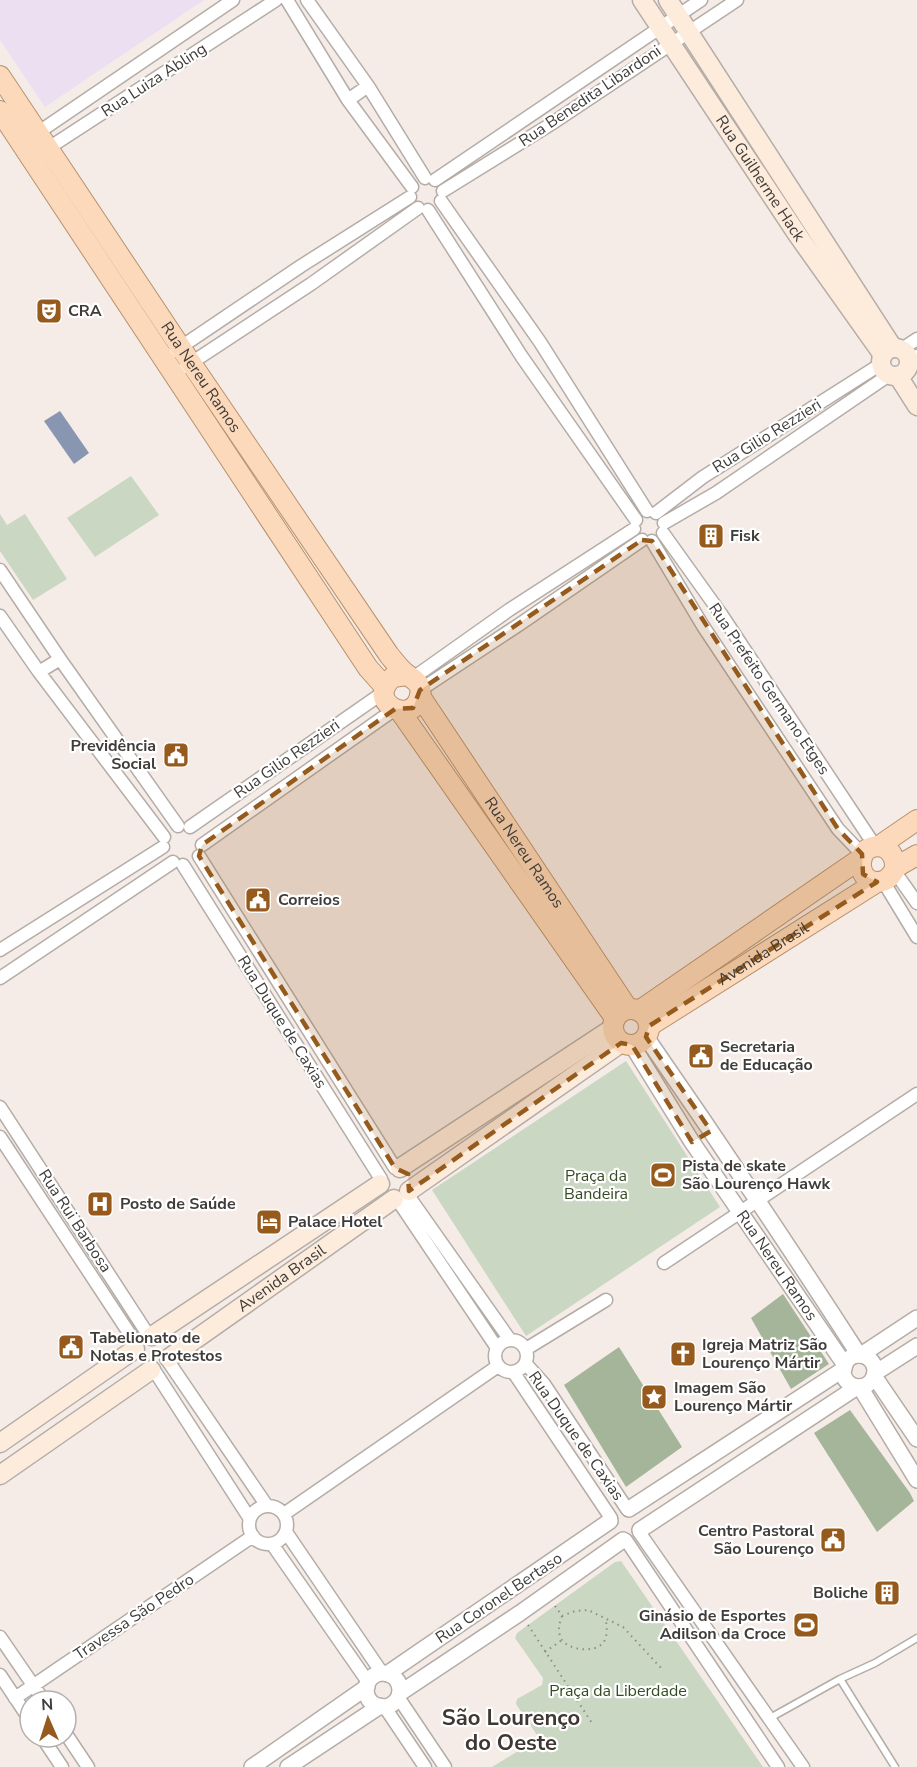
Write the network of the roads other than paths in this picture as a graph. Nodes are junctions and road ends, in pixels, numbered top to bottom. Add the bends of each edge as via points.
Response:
1 (233, 0) edge
2 (276, 0) edge
3 (287, 0) edge
4 (307, 0) edge
5 (642, 0) edge
6 (668, 0) edge
7 (702, 0) edge
8 (737, 0) edge
9 (678, 16) junction
10 (189, 30) junction
11 (688, 33) junction
12 (665, 36) junction
13 (201, 49) junction
14 (0, 76) edge
15 (368, 86) junction
16 (348, 100) junction
17 (0, 111) edge
18 (44, 140) junction
19 (26, 152) junction
20 (430, 179) junction
21 (411, 192) junction
22 (442, 196) junction
23 (423, 209) junction
24 (301, 266) junction
25 (311, 284) junction
26 (540, 342) junction
27 (186, 355) junction
28 (522, 357) junction
29 (901, 361) edge
30 (169, 366) junction
31 (917, 406) edge
32 (703, 477) junction
33 (716, 493) junction
34 (651, 512) junction
35 (635, 524) junction
36 (664, 528) junction
37 (647, 540) junction
38 (0, 570) edge
39 (721, 614) junction
40 (0, 616) edge
41 (703, 626) junction
42 (60, 659) junction
43 (39, 672) junction
44 (415, 685) junction
45 (384, 689) junction
46 (397, 710) junction
47 (917, 820) edge
48 (184, 826) junction
49 (164, 842) junction
50 (201, 851) junction
51 (869, 851) junction
52 (917, 855) edge
53 (178, 863) junction
54 (887, 876) junction
55 (917, 903) edge
56 (917, 937) edge
57 (0, 950) edge
58 (0, 978) edge
59 (630, 1027) junction
60 (917, 1094) edge
61 (0, 1107) edge
62 (711, 1131) junction
63 (0, 1137) edge
64 (692, 1142) junction
65 (46, 1175) junction
66 (389, 1175) junction
67 (32, 1184) junction
68 (402, 1196) junction
69 (757, 1201) junction
70 (739, 1213) junction
71 (664, 1263) dead end
72 (606, 1300) dead end
73 (917, 1318) edge
74 (510, 1340) junction
75 (143, 1341) junction
76 (917, 1346) edge
77 (497, 1348) junction
78 (526, 1349) junction
79 (860, 1355) junction
80 (526, 1364) junction
81 (160, 1365) junction
82 (498, 1366) junction
83 (844, 1367) junction
84 (514, 1372) junction
85 (875, 1375) junction
86 (858, 1387) junction
87 (917, 1439) edge
88 (0, 1443) edge
89 (0, 1475) edge
90 (917, 1480) edge
91 (267, 1506) junction
92 (628, 1509) junction
93 (284, 1514) junction
94 (250, 1519) junction
95 (611, 1520) junction
96 (286, 1533) junction
97 (252, 1536) junction
98 (632, 1536) junction
99 (272, 1544) junction
100 (0, 1637) edge
101 (917, 1638) edge
102 (384, 1674) junction
103 (0, 1675) edge
104 (840, 1679) junction
105 (34, 1685) junction
106 (368, 1685) junction
107 (36, 1689) edge
108 (399, 1695) junction
109 (15, 1698) junction
110 (18, 1702) edge
111 (382, 1706) junction
112 (770, 1718) junction
113 (50, 1749) edge
114 (76, 1749) edge
115 (443, 1763) edge
116 (62, 1767) edge
117 (88, 1767) edge
118 (252, 1767) edge
119 (288, 1767) edge
120 (426, 1767) edge
121 (778, 1767) edge
122 (803, 1767) edge
123 (895, 1767) edge

1 - 10 street, Rua Luiza Abling
2 - 13 street, Rua Luiza Abling
3 - 16 street
4 - 15 street
5 - 12 main road, Rua Guilherme Hack
6 - 9 main road, Rua Guilherme Hack
7 - 9 street, Rua Benedita Libardoni
8 - 11 street, Rua Benedita Libardoni
9 - 11 main road, Rua Guilherme Hack
9 - 12 street, Rua Benedita Libardoni
10 - 13 street
10 - 18 street, Rua Luiza Abling
11 - 12 street, Rua Benedita Libardoni
11 - 29 main road, Rua Guilherme Hack
12 - 20 street, Rua Benedita Libardoni via 540,107
12 - 22 street, Rua Benedita Libardoni via 551,124
12 - 29 main road, Rua Guilherme Hack via 797,234
13 - 18 street, Rua Luiza Abling
14 - 18 main road, Rua Nereu Ramos
15 - 16 street
15 - 20 street
16 - 21 street
17 - 19 main road, Rua Nereu Ramos
18 - 19 street, Rua Luiza Abling
18 - 19 street, Rua Luiza Abling
18 - 27 main road, Rua Nereu Ramos
19 - 30 main road, Rua Nereu Ramos
20 - 21 street via 419,179
20 - 22 street via 441,187
21 - 23 street
21 - 24 street
22 - 23 street via 438,206
22 - 26 street
23 - 25 street
23 - 28 street
24 - 25 street
24 - 27 street
25 - 27 street
26 - 28 street
26 - 34 street
27 - 30 street
27 - 30 street
27 - 44 main road, Rua Nereu Ramos via 389,655
28 - 35 street
29 - 31 main road, Rua Guilherme Hack
29 - 32 street, Rua Gilio Rezzieri
29 - 33 street, Rua Gilio Rezzieri
30 - 45 main road, Rua Nereu Ramos
32 - 33 street
32 - 34 street, Rua Gilio Rezzieri
33 - 36 street, Rua Gilio Rezzieri
34 - 35 street via 638,516
34 - 36 street
35 - 37 street
35 - 44 street via 509,610
36 - 37 street via 660,537
36 - 39 street, Rua Prefeito Germano Etges
37 - 41 street, Rua Prefeito Germano Etges
37 - 44 street via 520,624
38 - 42 street
39 - 41 street
39 - 51 street, Rua Prefeito Germano Etges
40 - 43 street
41 - 51 street, Rua Prefeito Germano Etges via 838,830
42 - 43 street
42 - 48 street
43 - 49 street
44 - 45 main road via 393,676
44 - 46 main road via 413,708
44 - 59 main road, Rua Nereu Ramos
45 - 46 main road via 387,702
45 - 48 street, Rua Gilio Rezzieri
46 - 50 street, Rua Gilio Rezzieri
46 - 59 main road, Rua Nereu Ramos
47 - 51 main road, Avenida Brasil
48 - 49 street via 172,828
48 - 50 street via 199,834
49 - 53 street via 166,856
49 - 57 street
50 - 53 street via 189,864
50 - 66 street, Rua Duque de Caxias
51 - 54 main road via 887,848 893,854 896,861
51 - 54 main road via 860,869 863,874 871,881
51 - 59 main road, Avenida Brasil
52 - 54 main road, Avenida Brasil
53 - 58 street
53 - 66 street, Rua Duque de Caxias
54 - 55 street
54 - 56 street
54 - 59 main road, Avenida Brasil
59 - 62 street, Rua Nereu Ramos
59 - 64 street, Rua Nereu Ramos
59 - 66 main road, Avenida Brasil
59 - 68 main road, Avenida Brasil
60 - 69 street
61 - 65 street, Rua Rui Barbosa
62 - 64 street
62 - 69 street, Rua Nereu Ramos
63 - 67 street, Rua Rui Barbosa
64 - 70 street, Rua Nereu Ramos
65 - 67 street
65 - 75 street, Rua Rui Barbosa
66 - 68 main road via 383,1192
66 - 68 main road via 410,1178
66 - 75 main road, Avenida Brasil
67 - 75 street, Rua Rui Barbosa
68 - 74 street
68 - 77 street
68 - 81 main road, Avenida Brasil
69 - 70 street
69 - 79 street, Rua Nereu Ramos
70 - 71 street
70 - 83 street, Rua Nereu Ramos
72 - 78 street
73 - 79 street
74 - 77 street
74 - 78 street
75 - 81 main road via 137,1361 145,1369
75 - 81 main road via 162,1339 166,1343 170,1353
75 - 88 main road, Avenida Brasil
76 - 85 street
77 - 82 street
78 - 80 street
79 - 83 street
79 - 85 street via 874,1364
80 - 84 street
80 - 92 street, Rua Duque de Caxias via 544,1384
81 - 89 main road, Avenida Brasil
81 - 91 street
81 - 94 street
82 - 84 street via 505,1372
82 - 93 street
83 - 86 street via 848,1382
83 - 92 street
84 - 95 street, Rua Duque de Caxias
85 - 86 street via 871,1382
85 - 87 street
86 - 90 street
86 - 98 street, Rua Coronel Bertaso
91 - 93 street
91 - 94 street
92 - 95 street via 618,1511
92 - 98 street via 639,1517
93 - 96 street
94 - 97 street
95 - 98 street via 612,1533
95 - 102 street, Rua Coronel Bertaso
96 - 99 street
96 - 102 street
97 - 99 street via 261,1543
97 - 105 street, Travessa São Pedro
98 - 108 street, Rua Coronel Bertaso
98 - 112 street
98 - 121 street
99 - 106 street
100 - 105 street
101 - 104 lane
102 - 106 street via 376,1675
102 - 108 street via 392,1675 398,1683
103 - 109 street
104 - 112 lane
104 - 123 lane
105 - 107 street
105 - 109 street, Travessa São Pedro
106 - 111 street via 371,1701
106 - 118 street
108 - 111 street via 390,1705
108 - 115 street
109 - 110 street
111 - 119 street
111 - 120 street
112 - 122 street
113 - 116 street
114 - 117 street
115 - 120 street

